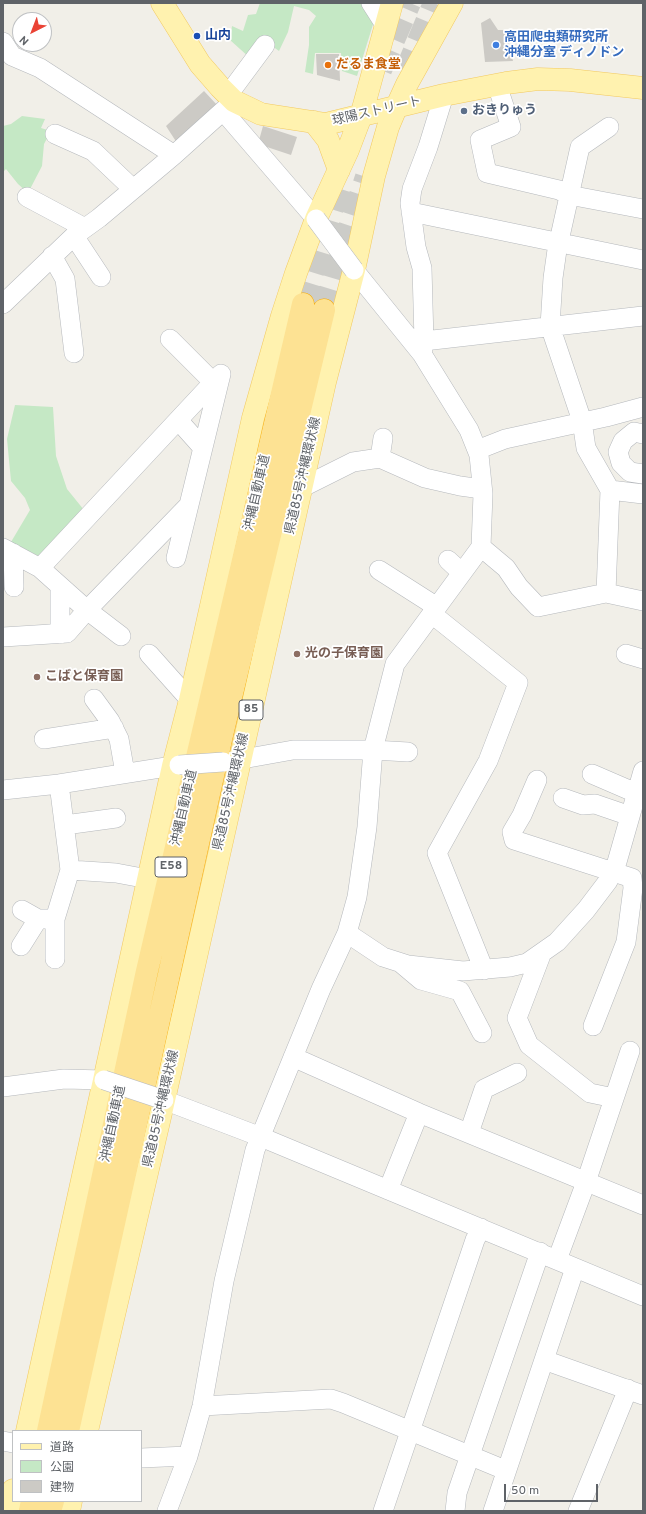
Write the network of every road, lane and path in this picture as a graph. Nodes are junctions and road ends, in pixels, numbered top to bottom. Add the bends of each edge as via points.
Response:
1 (162, 3) edge
2 (371, 3) edge
3 (392, 3) edge
4 (452, 3) edge
5 (385, 25) junction
6 (3, 42) edge
7 (265, 45) dead end
8 (497, 85) junction
9 (643, 88) edge
10 (444, 95) junction
11 (229, 103) junction
12 (396, 108) junction
13 (360, 116) junction
14 (314, 122) junction
15 (609, 127) dead end
16 (55, 134) dead end
17 (174, 155) junction
18 (339, 170) junction
19 (133, 189) junction
20 (569, 195) junction
21 (28, 197) dead end
22 (643, 209) edge
23 (411, 212) junction
24 (316, 219) junction
25 (79, 232) junction
26 (558, 243) junction
27 (52, 256) junction
28 (643, 260) edge
29 (354, 270) junction
30 (101, 277) dead end
31 (3, 304) edge
32 (302, 304) tunnel mouth
33 (324, 310) tunnel mouth
34 (643, 316) edge
35 (550, 326) junction
36 (170, 339) dead end
37 (423, 347) junction
38 (74, 353) dead end
39 (213, 382) junction
40 (643, 406) edge
41 (178, 420) junction
42 (582, 422) junction
43 (643, 434) edge
44 (383, 438) dead end
45 (203, 448) junction
46 (477, 450) junction
47 (380, 458) junction
48 (643, 474) edge
49 (301, 488) junction
50 (482, 489) junction
51 (610, 490) junction
52 (643, 494) edge
53 (189, 505) junction
54 (481, 548) junction
55 (8, 550) edge
56 (176, 558) dead end
57 (448, 560) dead end
58 (40, 568) junction
59 (378, 570) dead end
60 (462, 573) junction
61 (60, 586) junction
62 (14, 587) dead end
63 (606, 593) junction
64 (643, 601) edge
65 (87, 610) junction
66 (435, 610) junction
67 (60, 634) junction
68 (121, 636) dead end
69 (3, 637) edge
70 (149, 654) dead end
71 (94, 699) dead end
72 (190, 700) junction
73 (114, 728) junction
74 (44, 738) dead end
75 (373, 750) junction
76 (408, 752) dead end
77 (232, 761) junction
78 (176, 765) junction
79 (643, 771) edge
80 (126, 773) junction
81 (592, 774) dead end
82 (537, 780) dead end
83 (59, 784) junction
84 (3, 790) edge
85 (636, 793) junction
86 (563, 798) dead end
87 (630, 816) junction
88 (116, 818) dead end
89 (65, 825) junction
90 (70, 870) junction
91 (613, 872) junction
92 (148, 879) junction
93 (38, 916) junction
94 (348, 933) junction
95 (21, 946) dead end
96 (541, 955) junction
97 (55, 960) dead end
98 (402, 964) junction
99 (484, 970) junction
100 (593, 1026) dead end
101 (482, 1033) dead end
102 (630, 1051) dead end
103 (293, 1057) junction
104 (517, 1074) dead end
105 (104, 1080) junction
106 (3, 1087) edge
107 (614, 1098) junction
108 (164, 1100) junction
109 (419, 1113) junction
110 (469, 1133) junction
111 (261, 1137) junction
112 (586, 1182) junction
113 (388, 1190) junction
114 (643, 1205) edge
115 (481, 1228) junction
116 (548, 1256) junction
117 (575, 1268) junction
118 (643, 1296) edge
119 (544, 1360) junction
120 (636, 1392) edge
121 (202, 1406) junction
122 (26, 1430) edge
123 (48, 1430) edge
124 (68, 1430) edge
125 (86, 1430) edge
126 (410, 1431) junction
127 (188, 1456) junction
128 (470, 1456) junction
129 (142, 1458) edge
130 (505, 1470) junction
131 (12, 1494) edge
132 (8, 1511) edge
133 (167, 1511) edge
134 (383, 1511) edge
135 (455, 1511) edge
136 (493, 1511) edge
137 (578, 1511) edge

1 - 11 main road, 球陽ストリート via 200,64
2 - 5 street
3 - 5 main road
4 - 12 main road, 県道85号沖縄環状線 / 85
5 - 13 main road
6 - 17 street via 12,56 40,68
7 - 11 street
8 - 9 main road, 球陽ストリート via 538,79
8 - 10 main road, 球陽ストリート
8 - 20 street via 511,127 480,140 488,172 560,190
10 - 12 main road, 球陽ストリート
10 - 23 street via 412,189
11 - 14 main road, 球陽ストリート via 261,114
11 - 17 street
11 - 24 street
12 - 13 main road, 球陽ストリート
12 - 29 main road, 県道85号沖縄環状線 / 85 via 379,157
13 - 14 main road, 球陽ストリート via 326,124
13 - 18 main road
14 - 18 main road via 328,140
15 - 20 street via 580,147
16 - 19 street via 93,151
17 - 19 street
18 - 24 main road
19 - 25 street
20 - 22 street
20 - 26 street
21 - 25 street
23 - 26 street
23 - 37 street via 422,268
24 - 29 street, bridge
24 - 72 main road via 282,316 255,411
25 - 27 street
25 - 30 street
26 - 28 street
26 - 35 street
27 - 31 street
27 - 38 street via 65,278
29 - 37 street
29 - 49 main road, 県道85号沖縄環状線 / 85
32 - 123 highway, 沖縄自動車道 / E58 via 147,971
33 - 124 highway, 沖縄自動車道 / E58 via 222,735
34 - 35 street
35 - 37 street
35 - 42 street
36 - 39 street
37 - 46 street via 469,430
39 - 41 street
39 - 45 street via 221,374
40 - 42 street
41 - 45 street
41 - 58 street
42 - 46 street via 505,439
42 - 51 street via 586,448
43 - 48 street via 634,432 623,441 618,452 621,463 630,472
44 - 47 street
45 - 53 street
46 - 50 street
47 - 49 street via 353,462
47 - 50 street via 425,478
49 - 77 main road, 県道85号沖縄環状線 / 85
50 - 54 street
51 - 52 street
51 - 63 street
53 - 56 street
53 - 65 street
54 - 60 street
54 - 63 street via 506,568 519,587 538,607
55 - 58 street
55 - 62 street
57 - 60 street
58 - 61 street
59 - 66 street
60 - 66 street
61 - 65 street
61 - 67 street
63 - 64 street
65 - 67 street via 67,633
65 - 68 street
66 - 75 street via 395,664
66 - 99 street via 518,683 488,761 437,852
67 - 69 street
70 - 72 street
71 - 73 street
72 - 78 main road
73 - 74 street
73 - 80 street via 120,739
75 - 76 street
75 - 77 street via 293,750
75 - 94 street via 364,858 358,897
77 - 78 street, bridge
77 - 108 main road, 県道85号沖縄環状線 / 85
78 - 80 street
78 - 92 main road
79 - 85 street
80 - 83 street
81 - 85 street
82 - 91 street via 512,832 514,840
83 - 84 street
83 - 89 street
85 - 87 street
86 - 87 street via 583,805 595,804
87 - 91 street
88 - 89 street
89 - 90 street
90 - 92 street via 116,873
90 - 93 street
91 - 96 street via 586,910 557,942
91 - 100 street via 632,878 634,888 626,942
92 - 105 main road
93 - 95 street
93 - 97 street
94 - 98 street via 383,957
94 - 103 street
96 - 99 street via 527,963
96 - 107 street via 517,1018 529,1045 590,1093
98 - 99 street via 463,971
98 - 101 street via 421,980 460,991
102 - 107 street
103 - 109 street
103 - 111 street
104 - 110 street via 484,1089
105 - 106 street via 64,1079
105 - 108 street, bridge
105 - 122 main road
107 - 112 street
108 - 111 street
108 - 125 main road, 県道85号沖縄環状線 / 85
109 - 110 street
109 - 113 street
110 - 112 street
111 - 113 street
111 - 121 street via 255,1150 224,1281
112 - 114 street
112 - 116 street
113 - 115 street
115 - 116 street
115 - 126 street
116 - 117 street
116 - 128 street
117 - 118 street
117 - 119 street
119 - 120 street
119 - 130 street
120 - 137 street
121 - 126 street via 331,1399
121 - 127 street
126 - 128 street
126 - 134 street
127 - 129 street
127 - 133 street
128 - 130 street
128 - 135 street via 457,1493
130 - 136 street
131 - 132 main road

